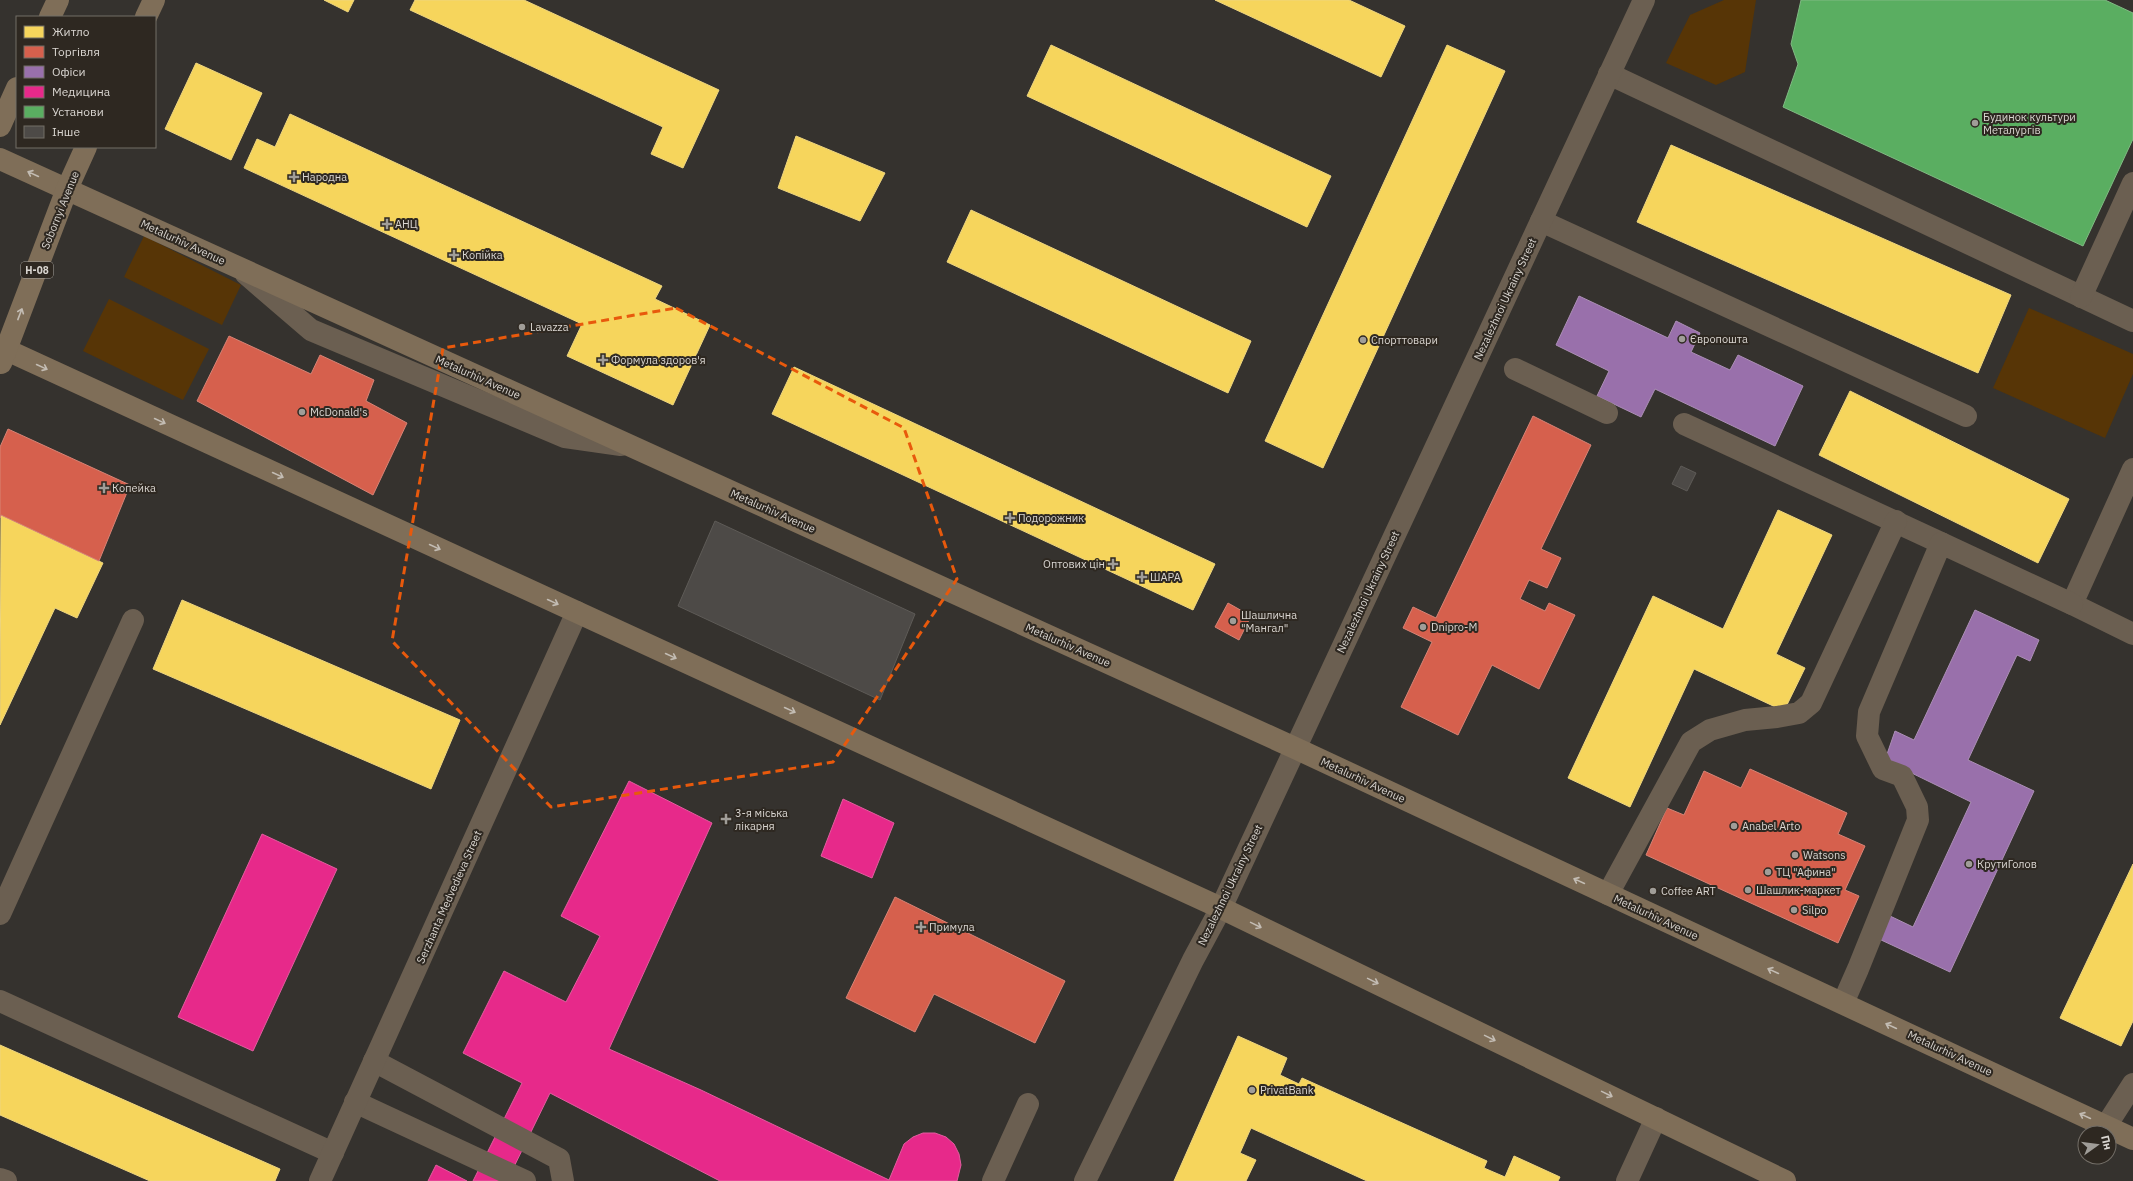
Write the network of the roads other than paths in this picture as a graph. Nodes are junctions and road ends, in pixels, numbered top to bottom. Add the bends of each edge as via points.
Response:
1 (58, 0) edge
2 (154, 0) edge
3 (1644, 0) edge
4 (50, 16) edge
5 (146, 16) edge
6 (1609, 74) junction
7 (16, 90) edge
8 (0, 126) edge
9 (86, 148) edge
10 (0, 159) edge
11 (2133, 183) edge
12 (67, 189) junction
13 (1541, 221) junction
14 (2081, 297) junction
15 (2133, 321) edge
16 (2, 354) edge
17 (1515, 369) dead end
18 (1607, 413) dead end
19 (1966, 416) dead end
20 (1684, 424) dead end
21 (2133, 469) edge
22 (1896, 521) junction
23 (1941, 544) junction
24 (2072, 604) junction
25 (577, 612) junction
26 (133, 620) dead end
27 (2133, 634) edge
28 (1295, 748) junction
29 (1608, 894) junction
30 (1221, 908) junction
31 (0, 914) edge
32 (0, 1001) edge
33 (1842, 1003) junction
34 (374, 1061) junction
35 (2133, 1084) edge
36 (355, 1102) junction
37 (1028, 1104) dead end
38 (1656, 1118) junction
39 (2104, 1125) edge
40 (2107, 1125) edge
41 (2117, 1131) edge
42 (2133, 1138) edge
43 (333, 1153) junction
44 (0, 1179) edge
45 (6, 1181) edge
46 (320, 1181) edge
47 (525, 1181) edge
48 (563, 1181) edge
49 (993, 1181) edge
50 (1085, 1181) edge
51 (1627, 1181) edge
52 (1785, 1181) edge

1 - 4 main road
2 - 5 main road
3 - 6 street, Nezalezhnoi Ukrainy Street
6 - 13 street, Nezalezhnoi Ukrainy Street
6 - 14 street
7 - 8 main road
9 - 12 main road, Sobornyi Avenue / Н-08
12 -> 10 main road, Metalurhiv Avenue
11 - 14 street
16 -> 12 main road, Sobornyi Avenue / Н-08
12 - 28 main road, Metalurhiv Avenue
13 - 19 street
13 - 28 street, Nezalezhnoi Ukrainy Street
14 - 15 street
16 -> 25 main road
17 - 18 street
20 - 22 street
21 - 24 street
22 - 23 street
22 - 29 street via 1812,703 1799,713 1745,720 1710,730 1691,742
23 - 24 street
23 - 33 street via 1869,712 1868,736 1876,754 1883,768 1902,776 1917,807 1918,820
24 - 27 street
25 -> 30 main road
25 - 34 street, Serzhanta Medvedieva Street
26 - 31 street
29 -> 28 main road, Metalurhiv Avenue
28 - 30 street, Nezalezhnoi Ukrainy Street
33 -> 29 main road, Metalurhiv Avenue
30 -> 38 main road
30 - 50 street, Nezalezhnoi Ukrainy Street
32 - 43 street
39 -> 33 main road, Metalurhiv Avenue
34 - 36 street, Serzhanta Medvedieva Street
34 - 48 street via 559,1159
35 - 40 street
36 - 43 street, Serzhanta Medvedieva Street
36 - 47 street
37 - 49 street
38 - 51 street
38 - 52 main road
41 - 42 main road, Metalurhiv Avenue
43 - 46 street, Serzhanta Medvedieva Street
44 - 45 street

